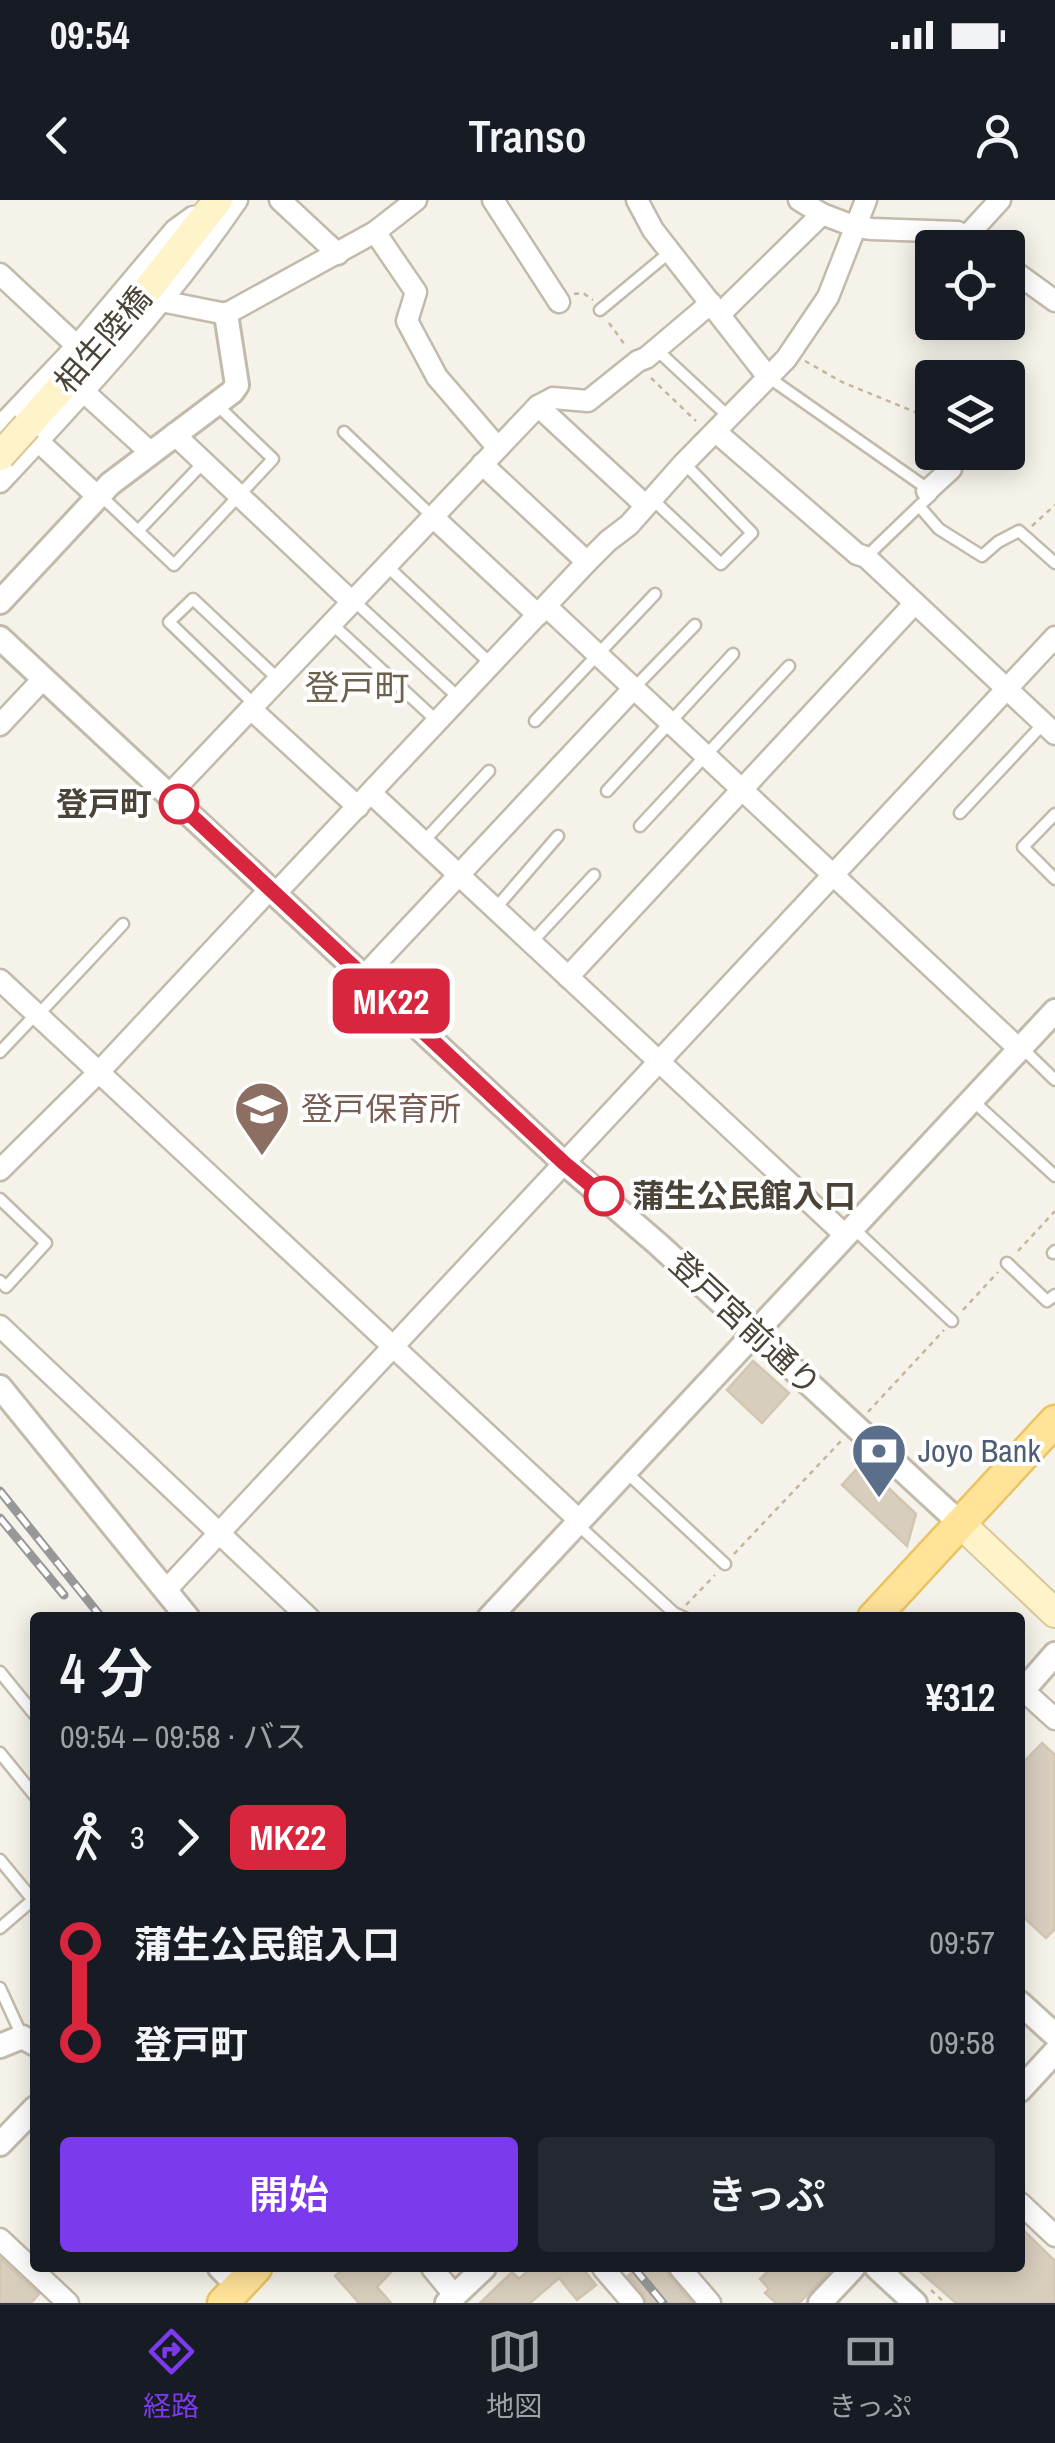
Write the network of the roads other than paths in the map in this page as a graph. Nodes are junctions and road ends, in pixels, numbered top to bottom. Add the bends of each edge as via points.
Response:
1 (237, 200) edge
2 (280, 200) edge
3 (416, 200) edge
4 (493, 200) edge
5 (637, 200) edge
6 (799, 200) edge
7 (866, 200) edge
8 (1000, 200) edge
9 (212, 207) edge
10 (822, 214) junction
11 (856, 226) junction
12 (915, 230) edge
13 (981, 230) edge
14 (376, 232) junction
15 (670, 252) junction
16 (338, 254) junction
17 (0, 274) edge
18 (1025, 280) edge
19 (161, 301) junction
20 (559, 302) dead end
21 (1055, 302) edge
22 (716, 308) junction
23 (600, 310) dead end
24 (226, 314) junction
25 (78, 346) junction
26 (657, 349) junction
27 (768, 378) junction
28 (84, 391) junction
29 (216, 404) junction
30 (538, 406) junction
31 (723, 425) junction
32 (22, 432) edge
33 (344, 432) dead end
34 (174, 434) junction
35 (498, 448) junction
36 (150, 452) junction
37 (0, 456) edge
38 (204, 462) junction
39 (684, 463) junction
40 (482, 464) junction
41 (951, 470) dead end
42 (0, 482) edge
43 (238, 495) junction
44 (99, 496) junction
45 (923, 499) junction
46 (648, 501) junction
47 (433, 516) junction
48 (138, 530) junction
49 (866, 557) junction
50 (588, 562) junction
51 (1055, 563) edge
52 (387, 566) junction
53 (655, 594) dead end
54 (353, 601) junction
55 (0, 602) edge
56 (915, 603) junction
57 (542, 611) junction
58 (332, 623) junction
59 (695, 625) dead end
60 (1055, 637) edge
61 (0, 638) edge
62 (733, 654) dead end
63 (598, 655) junction
64 (492, 665) junction
65 (789, 666) dead end
66 (43, 679) junction
67 (278, 680) junction
68 (634, 688) junction
69 (1006, 689) junction
70 (460, 699) junction
71 (253, 707) junction
72 (535, 721) dead end
73 (438, 722) junction
74 (670, 722) junction
75 (0, 725) edge
76 (1049, 729) edge
77 (706, 755) junction
78 (489, 772) dead end
79 (741, 788) junction
80 (607, 791) dead end
81 (169, 795) junction
82 (364, 800) junction
83 (960, 813) dead end
84 (1055, 814) edge
85 (640, 826) dead end
86 (558, 836) dead end
87 (423, 842) junction
88 (833, 874) junction
89 (459, 875) junction
90 (594, 875) dead end
91 (1055, 880) edge
92 (273, 892) junction
93 (495, 909) junction
94 (123, 924) dead end
95 (531, 942) junction
96 (364, 976) junction
97 (568, 977) junction
98 (2, 986) edge
99 (1055, 1011) edge
100 (37, 1015) junction
101 (1020, 1048) junction
102 (0, 1052) edge
103 (659, 1062) junction
104 (99, 1072) junction
105 (1055, 1080) edge
106 (972, 1100) junction
107 (564, 1163) junction
108 (0, 1170) edge
109 (1055, 1176) edge
110 (0, 1199) edge
111 (849, 1231) junction
112 (1007, 1262) dead end
113 (0, 1281) edge
114 (1055, 1295) edge
115 (952, 1321) dead end
116 (0, 1326) edge
117 (754, 1333) junction
118 (393, 1346) junction
119 (0, 1387) edge
120 (1055, 1421) edge
121 (625, 1471) junction
122 (578, 1522) junction
123 (961, 1524) junction
124 (219, 1533) junction
125 (725, 1564) road end
126 (166, 1590) junction
127 (183, 1612) edge
128 (303, 1612) edge
129 (495, 1612) edge
130 (673, 1612) edge
131 (878, 1612) edge
132 (1055, 1613) edge
133 (1055, 1654) edge
134 (0, 1672) edge
135 (1025, 1689) edge
136 (1025, 1695) edge
137 (30, 1709) edge
138 (1055, 1720) edge
139 (0, 1753) edge
140 (30, 1790) edge
141 (0, 1860) edge
142 (30, 1894) edge
143 (30, 1902) edge
144 (0, 1928) edge
145 (0, 1988) edge
146 (1025, 2007) edge
147 (1055, 2035) edge
148 (30, 2039) edge
149 (30, 2042) edge
150 (0, 2046) edge
151 (1055, 2052) edge
152 (1025, 2085) edge
153 (30, 2113) edge
154 (0, 2144) edge
155 (1025, 2208) edge
156 (1055, 2236) edge
157 (0, 2239) edge
158 (30, 2267) edge
159 (35, 2272) edge
160 (435, 2272) edge
161 (480, 2272) edge
162 (606, 2272) edge
163 (683, 2272) edge
164 (849, 2272) edge
165 (880, 2272) edge
166 (454, 2301) edge
167 (68, 2303) edge
168 (633, 2303) edge
169 (710, 2303) edge
170 (820, 2303) edge
171 (915, 2303) edge

1 - 19 street
2 - 16 street
3 - 14 street
4 - 20 street
5 - 15 street
6 - 10 street
7 - 11 street
8 - 13 street
9 - 25 street via 175,230
9 - 32 main road, 相生陸橋
10 - 11 street
10 - 22 street
11 - 12 street
11 - 27 street via 828,297
14 - 16 street
14 - 35 street via 416,292 407,320 437,376
15 - 22 street
15 - 23 lane
16 - 24 street
17 - 25 street
18 - 21 street
19 - 24 street
19 - 28 street
22 - 26 street
22 - 27 street
24 - 29 street via 237,385
25 - 32 street
26 - 30 street via 588,401 553,398
26 - 31 lane
27 - 31 street
27 - 45 lane
28 - 32 street
28 - 36 street
29 - 34 street
29 - 43 lane via 273,460
30 - 35 street
30 - 46 street
31 - 39 street
31 - 49 street
32 - 37 main road, 相生陸橋, bridge
32 - 42 street
32 - 44 street
33 - 47 lane
34 - 36 street
34 - 38 street
35 - 40 street
36 - 44 street
38 - 43 street
38 - 48 lane
39 - 46 street
39 - 46 lane via 752,533 721,564
40 - 47 street
40 - 50 street
41 - 45 street
43 - 48 lane via 174,566
43 - 54 street
44 - 48 lane
44 - 55 street
45 - 49 lane
45 - 51 lane via 939,530 982,556 1019,531
46 - 50 street
47 - 52 street
47 - 57 street
49 - 56 street
50 - 57 street
52 - 54 street
52 - 64 lane
53 - 63 lane
54 - 58 street
54 - 70 lane
56 - 69 street
56 - 79 street
57 - 63 street
57 - 64 street
58 - 67 street
58 - 73 lane
59 - 68 lane
60 - 69 street
61 - 66 street, 登戸宮前通り
62 - 74 lane
63 - 68 street
63 - 72 lane
64 - 70 street
65 - 77 lane
66 - 75 street
66 - 81 street, 登戸宮前通り
67 - 71 street
67 - 71 lane via 192,599 169,622
68 - 74 street
68 - 89 street
69 - 76 street
69 - 88 street
70 - 73 street
71 - 81 street
71 - 82 street
73 - 82 street
74 - 77 street
74 - 80 lane
76 - 83 lane
77 - 79 street
77 - 85 lane
78 - 87 lane
79 - 88 street
79 - 97 street
81 - 92 street, 登戸宮前通り
82 - 87 street
82 - 92 street
84 - 91 lane via 1023,847
86 - 93 lane
87 - 89 street
88 - 101 street
88 - 103 street
89 - 93 street
89 - 96 street
90 - 95 lane
92 - 96 street, 登戸宮前通り
92 - 104 street
93 - 95 street
94 - 100 lane
95 - 97 street
96 - 107 street, 登戸宮前通り
97 - 103 street
98 - 100 street
99 - 101 street
100 - 102 lane
100 - 104 street
101 - 105 lane
101 - 106 street
103 - 107 street
103 - 111 street
104 - 108 street
104 - 118 street
106 - 109 lane
106 - 111 street
107 - 117 street, 登戸宮前通り
107 - 118 street
110 - 113 lane via 46,1242 6,1287
111 - 115 lane
111 - 117 street
112 - 114 lane via 1047,1301
116 - 124 street
117 - 121 street
117 - 123 street, 登戸宮前通り
118 - 122 street
118 - 124 street
119 - 126 street
120 - 123 main road
121 - 122 street
121 - 125 lane
122 - 129 street
122 - 130 lane
123 - 131 main road
123 - 132 main road
124 - 126 street
124 - 128 street
126 - 127 street
133 - 135 street
134 - 137 lane
136 - 138 street
139 - 140 lane
141 - 142 lane
143 - 144 lane
145 - 148 lane
146 - 147 street
149 - 150 street
151 - 152 street
153 - 154 street
155 - 156 street
157 - 158 street
159 - 167 street
160 - 166 street
161 - 166 street
162 - 168 street
163 - 169 street
164 - 170 street
165 - 171 street

